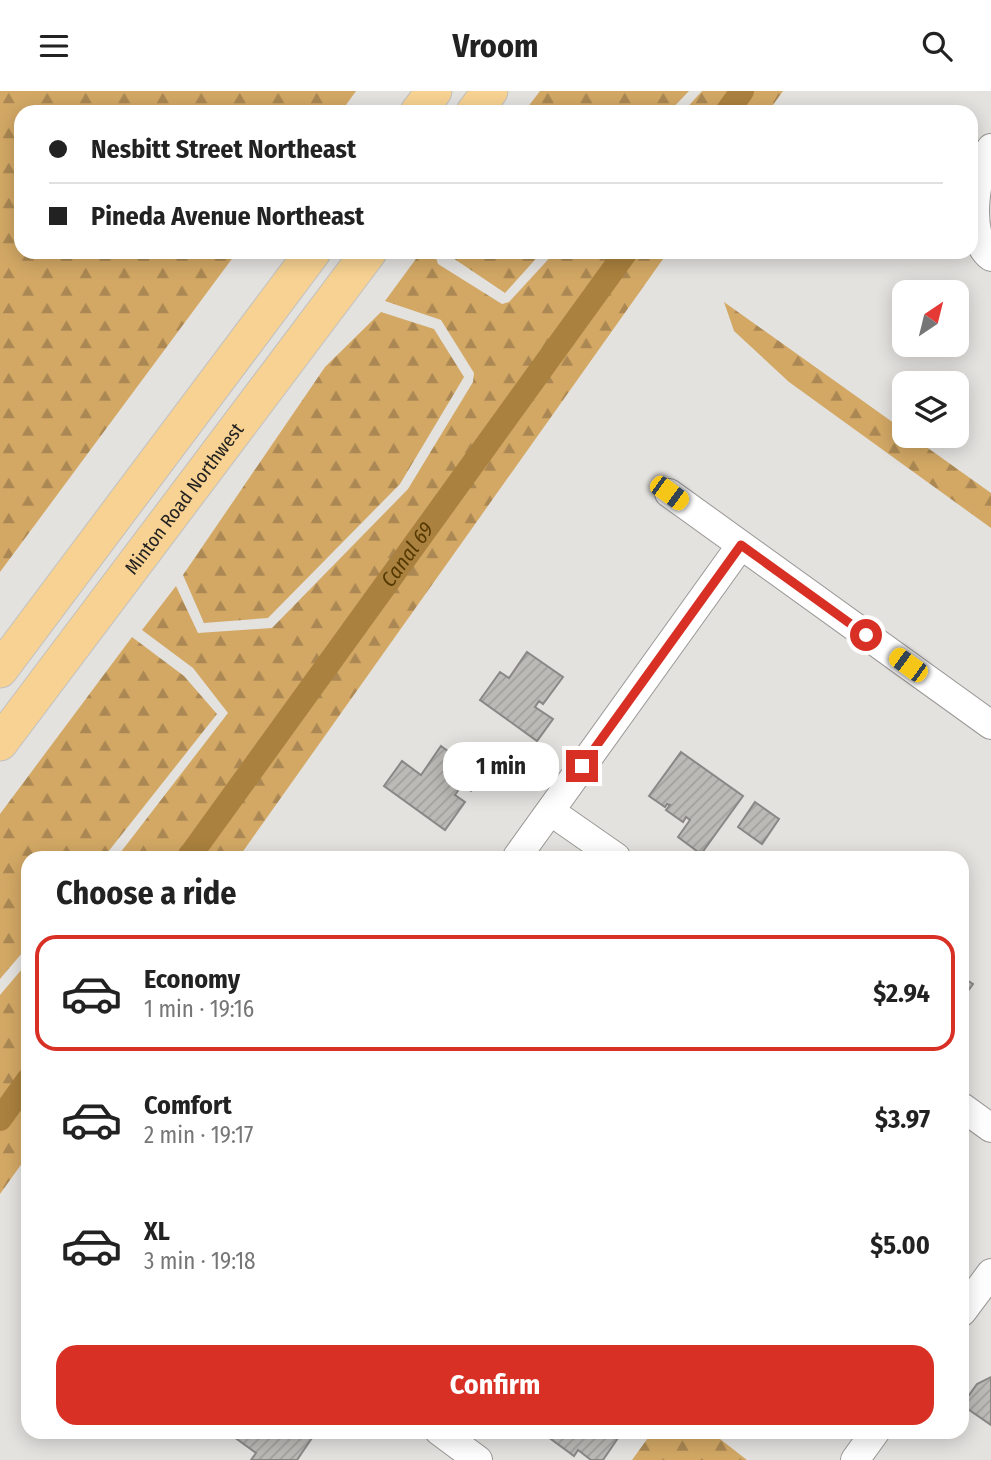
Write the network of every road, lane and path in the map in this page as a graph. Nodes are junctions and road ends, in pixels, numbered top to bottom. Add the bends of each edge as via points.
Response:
1 (434, 91) edge
2 (490, 91) edge
3 (423, 105) edge
4 (479, 105) edge
5 (991, 148) edge
6 (978, 181) edge
7 (978, 228) edge
8 (991, 257) edge
9 (308, 259) edge
10 (364, 259) edge
11 (669, 493) dead end
12 (741, 545) junction
13 (0, 670) edge
14 (991, 725) edge
15 (0, 743) edge
16 (550, 811) junction
17 (521, 851) edge
18 (607, 851) edge
19 (969, 1112) edge
20 (991, 1128) edge
21 (991, 1273) edge
22 (969, 1303) edge
23 (450, 1439) edge
24 (870, 1439) edge
25 (478, 1460) edge
26 (855, 1460) edge

1 - 3 main road
2 - 4 main road
5 - 6 street
7 - 8 street
9 - 13 main road
10 - 15 main road, Minton Road Northwest
11 - 12 street
12 - 14 street
12 - 16 street
16 - 17 street
16 - 18 street
19 - 20 street
21 - 22 street
23 - 25 street
24 - 26 street

